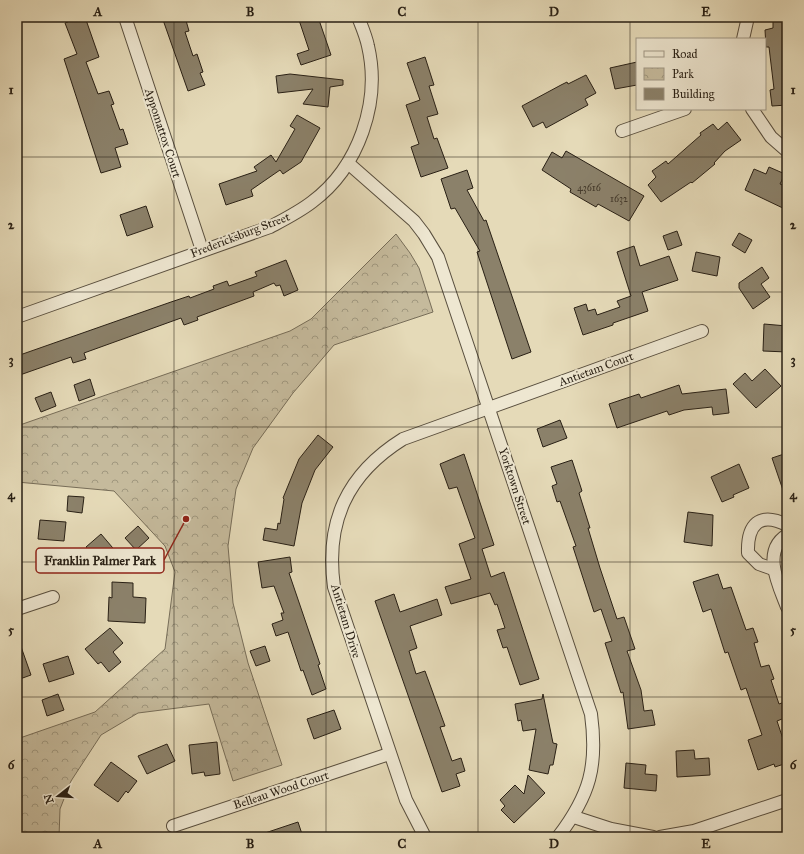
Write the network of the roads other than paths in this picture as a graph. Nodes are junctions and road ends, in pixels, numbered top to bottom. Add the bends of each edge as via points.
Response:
1 (125, 17) edge
2 (358, 17) edge
3 (748, 17) edge
4 (743, 38) edge
5 (682, 110) edge
6 (753, 110) edge
7 (622, 131) dead end
8 (787, 151) edge
9 (348, 163) junction
10 (202, 250) junction
11 (17, 317) edge
12 (702, 331) dead end
13 (489, 407) junction
14 (787, 525) edge
15 (787, 535) edge
16 (773, 570) junction
17 (53, 597) dead end
18 (787, 608) edge
19 (17, 609) edge
20 (390, 754) junction
21 (787, 800) edge
22 (574, 817) junction
23 (173, 826) dead end
24 (425, 837) edge
25 (558, 837) edge
26 (653, 837) edge
27 (660, 837) edge

1 - 10 street, Appomattox Court
2 - 9 street, Fredericksburg Street via 368,46 371,98 359,141
3 - 4 street
5 - 7 street
6 - 8 street via 771,137
9 - 10 street, Fredericksburg Street via 326,191 295,214 270,227
9 - 13 street, Yorktown Street via 414,221 438,257
10 - 11 street, Fredericksburg Street
12 - 13 street, Antietam Court
13 - 20 street, Antietam Drive via 416,432 386,449 354,482 337,519 331,553 334,587
13 - 22 street, Yorktown Street via 591,714 594,739 593,766
14 - 16 street via 777,520 764,519 754,525 749,532 748,554 759,564
15 - 16 street via 776,546
16 - 18 street
17 - 19 street
20 - 23 street, Belleau Wood Court
20 - 24 street, Antietam Drive via 406,800
21 - 27 street via 694,831
22 - 25 street, Yorktown Street
22 - 26 street via 612,829

